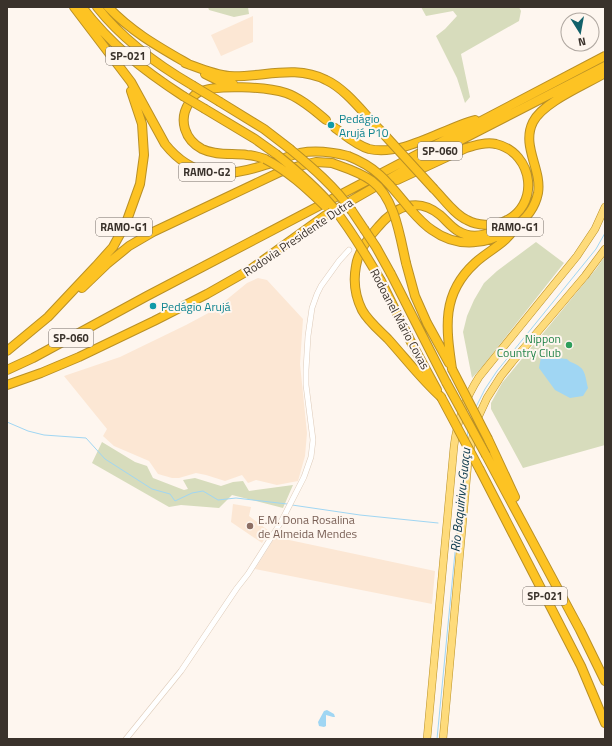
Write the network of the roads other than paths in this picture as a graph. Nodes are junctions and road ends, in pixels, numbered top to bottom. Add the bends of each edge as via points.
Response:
1 (74, 7) edge
2 (82, 7) edge
3 (97, 7) edge
4 (108, 7) edge
5 (605, 56) edge
6 (185, 63) junction
7 (118, 64) junction
8 (605, 66) edge
9 (605, 73) edge
10 (245, 88) junction
11 (493, 115) junction
12 (326, 120) dead end
13 (335, 128) dead end
14 (348, 156) joint
15 (351, 200) junction
16 (605, 207) edge
17 (342, 219) junction
18 (507, 220) junction
19 (516, 226) junction
20 (605, 249) edge
21 (349, 250) dead end
22 (48, 317) junction
23 (7, 351) edge
24 (452, 369) junction
25 (7, 370) edge
26 (7, 385) edge
27 (441, 397) junction
28 (527, 529) junction
29 (605, 681) edge
30 (605, 723) edge
31 (126, 739) edge
32 (427, 739) edge
33 (443, 739) edge

1 - 7 highway
2 - 17 highway, Rodoanel Mário Covas / SP-021, bridge via 115,45 156,78 276,154 308,181
3 - 28 highway, Rodoanel Mário Covas / SP-021, bridge via 123,36 143,53 174,75 264,129 310,165 345,201 391,274 446,382
4 - 6 highway via 122,22 146,40
5 - 11 highway, Rodovia Presidente Dutra / SP-060
6 - 10 highway via 217,80
6 - 18 highway, bridge via 228,76 288,72 311,74 326,80 338,88 380,130 456,212 469,221 483,225 498,224
7 - 14 highway, RAMO-G2 via 132,82 165,144 183,162 196,169 223,174 236,173 299,153 332,152
7 - 22 highway, RAMO-G1 via 136,101 142,124 144,155 140,184 126,223 113,247
8 - 15 highway, Rodovia Presidente Dutra / SP-060 via 422,160
9 - 19 highway, RAMO-G1 via 548,106 533,122 528,138 537,175 538,192 532,208
10 - 12 highway via 286,93
10 - 17 highway, bridge via 216,87 197,93 185,110 184,126 189,138 204,150 265,159 299,181
11 - 13 highway via 469,121 419,142 385,150 361,145
11 - 25 highway, Rodovia Presidente Dutra / SP-060
14 - 19 highway, RAMO-G1, bridge via 378,172 424,224 440,235 471,243 490,240
15 - 18 highway via 466,148 488,143 496,144 516,155 527,176 528,192 523,206
15 - 26 highway, Rodovia Presidente Dutra / SP-060 via 251,269 207,294 92,350
16 - 32 main road via 595,229 577,256 479,377 460,415 454,446
17 - 27 highway, Rodoanel Mário Covas / SP-021, bridge via 381,281
18 - 27 highway via 490,234 471,235 459,232 429,208 410,205 397,211 379,226 365,243 357,261 354,286 363,312
19 - 24 highway via 508,238 472,266 452,296 447,335
20 - 33 main road via 501,376 478,418 468,463
21 - 31 street via 321,286 312,308 306,377 312,440 308,466 268,543 181,671
22 - 23 highway, RAMO-G1
22 - 24 highway, bridge via 56,313 129,246 153,232 280,172 316,162 332,163 364,176 375,184 387,200 393,212 415,296
24 - 28 highway, bridge via 522,511
27 - 30 highway, Rodoanel Mário Covas / SP-021, bridge via 582,666
28 - 29 highway, Rodoanel Mário Covas / SP-021

